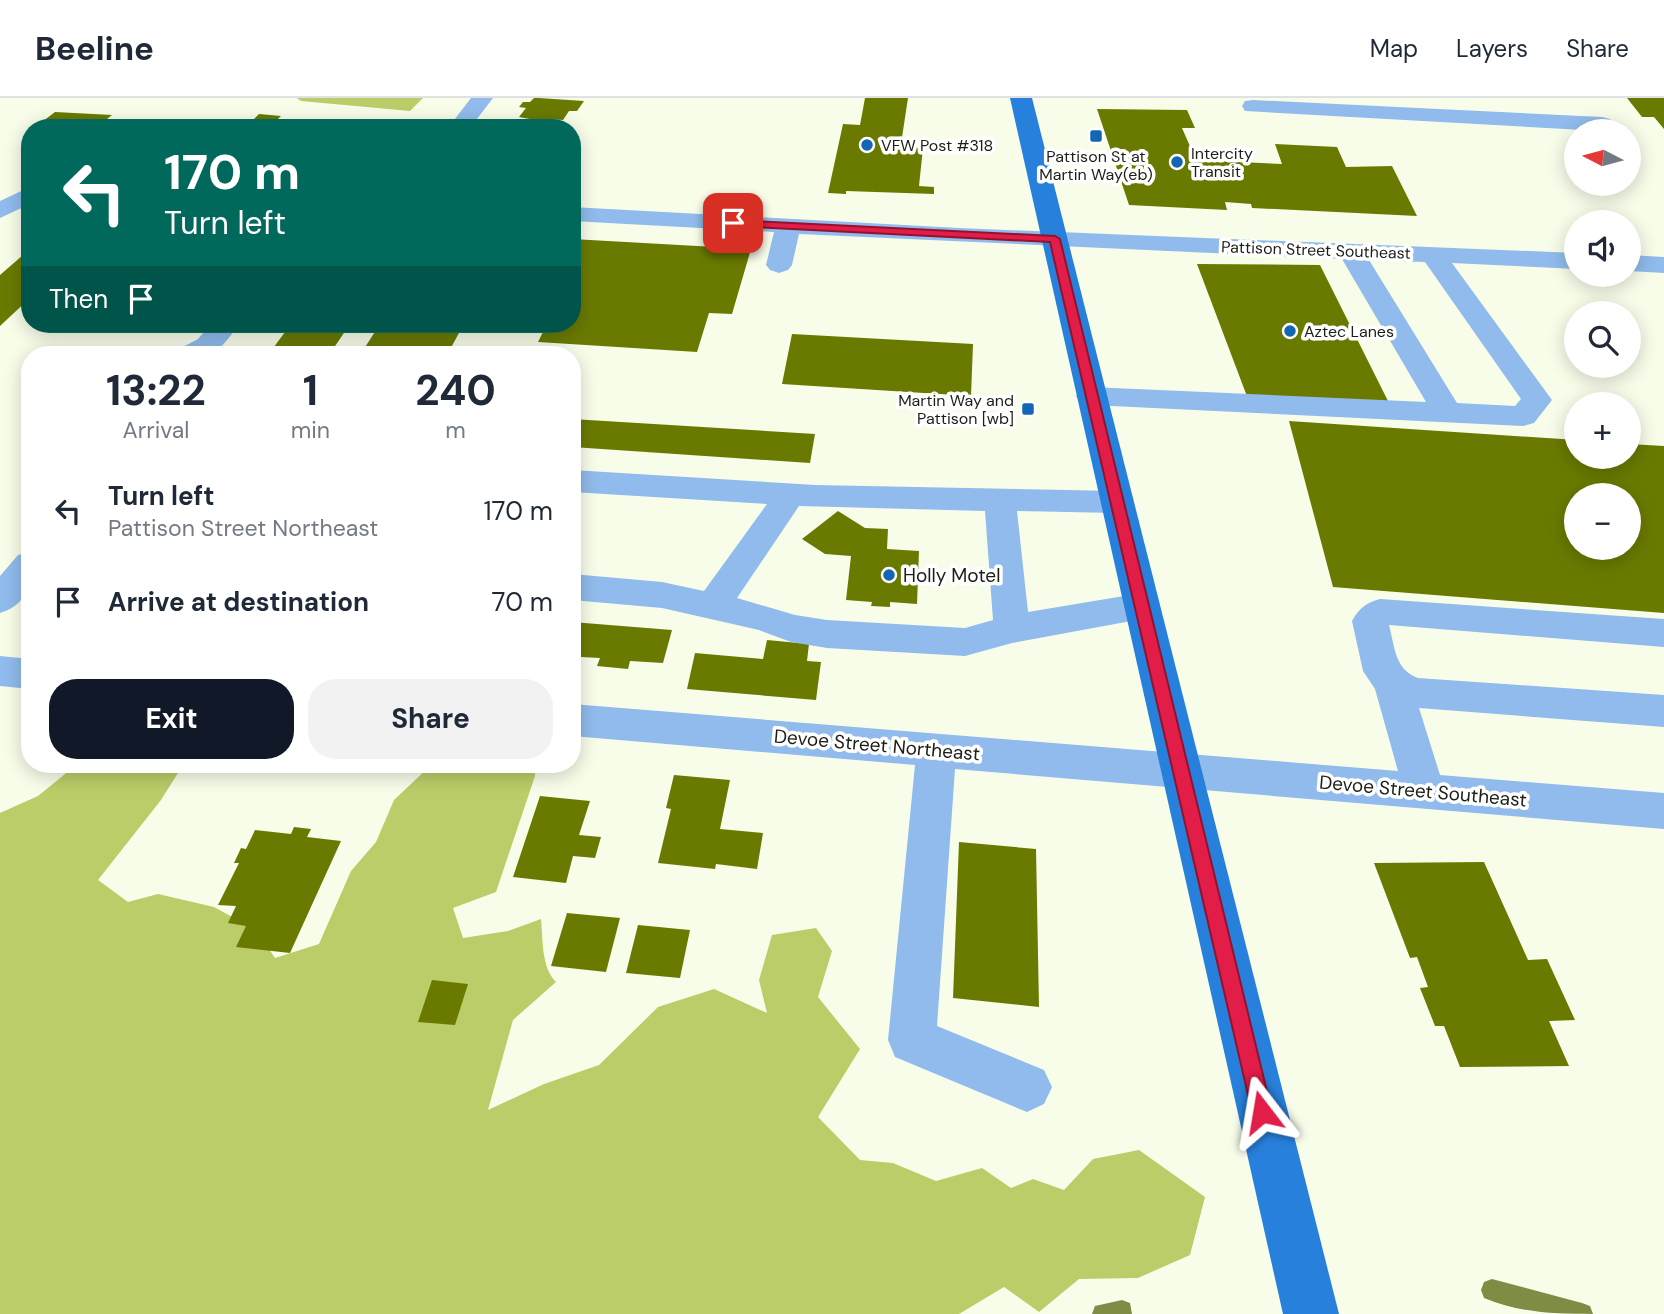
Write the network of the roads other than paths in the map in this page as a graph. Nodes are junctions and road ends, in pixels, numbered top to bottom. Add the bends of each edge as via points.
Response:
1 (482, 98) edge
2 (1021, 98) edge
3 (1253, 106) dead end
4 (466, 119) edge
5 (1564, 122) edge
6 (21, 189) edge
7 (0, 211) edge
8 (581, 214) edge
9 (788, 226) junction
10 (1055, 239) junction
11 (1350, 251) junction
12 (1433, 255) junction
13 (1564, 260) edge
14 (1641, 264) edge
15 (779, 265) dead end
16 (1664, 265) edge
17 (218, 333) edge
18 (206, 346) edge
19 (1091, 396) junction
20 (1447, 412) junction
21 (581, 482) edge
22 (790, 495) junction
23 (1000, 500) junction
24 (1117, 502) junction
25 (21, 575) edge
26 (581, 588) edge
27 (0, 600) edge
28 (713, 606) junction
29 (1142, 606) junction
30 (1012, 629) junction
31 (1664, 633) edge
32 (0, 671) edge
33 (21, 673) edge
34 (1392, 684) junction
35 (1664, 711) edge
36 (581, 721) edge
37 (936, 750) junction
38 (1183, 771) junction
39 (1425, 792) junction
40 (1664, 811) edge
41 (1027, 1087) dead end
42 (1311, 1314) edge

1 - 4 street
2 - 10 main road
3 - 5 street
6 - 7 street
8 - 9 street, Pattison Street Southeast
9 - 10 street, Pattison Street Southeast
9 - 15 street
10 - 11 street, Pattison Street Southeast
10 - 19 main road
11 - 12 street, Pattison Street Southeast
11 - 20 street
12 - 13 street, Pattison Street Southeast
12 - 20 street via 1537,400 1523,416
14 - 16 street
17 - 18 street
19 - 20 street
19 - 24 main road
21 - 22 street
22 - 23 street
22 - 28 street
23 - 24 street
23 - 30 street
24 - 29 main road
25 - 27 street
26 - 28 street via 662,595
28 - 30 street via 827,634 965,642
29 - 30 street
29 - 38 main road
31 - 34 street via 1380,612 1370,621 1382,671
32 - 33 street
34 - 35 street via 1418,693
34 - 39 street
36 - 37 street, Devoe Street Northeast
37 - 38 street, Devoe Street Northeast
37 - 41 street via 912,1040
38 - 39 street, Devoe Street Southeast
38 - 42 main road
39 - 40 street, Devoe Street Southeast

